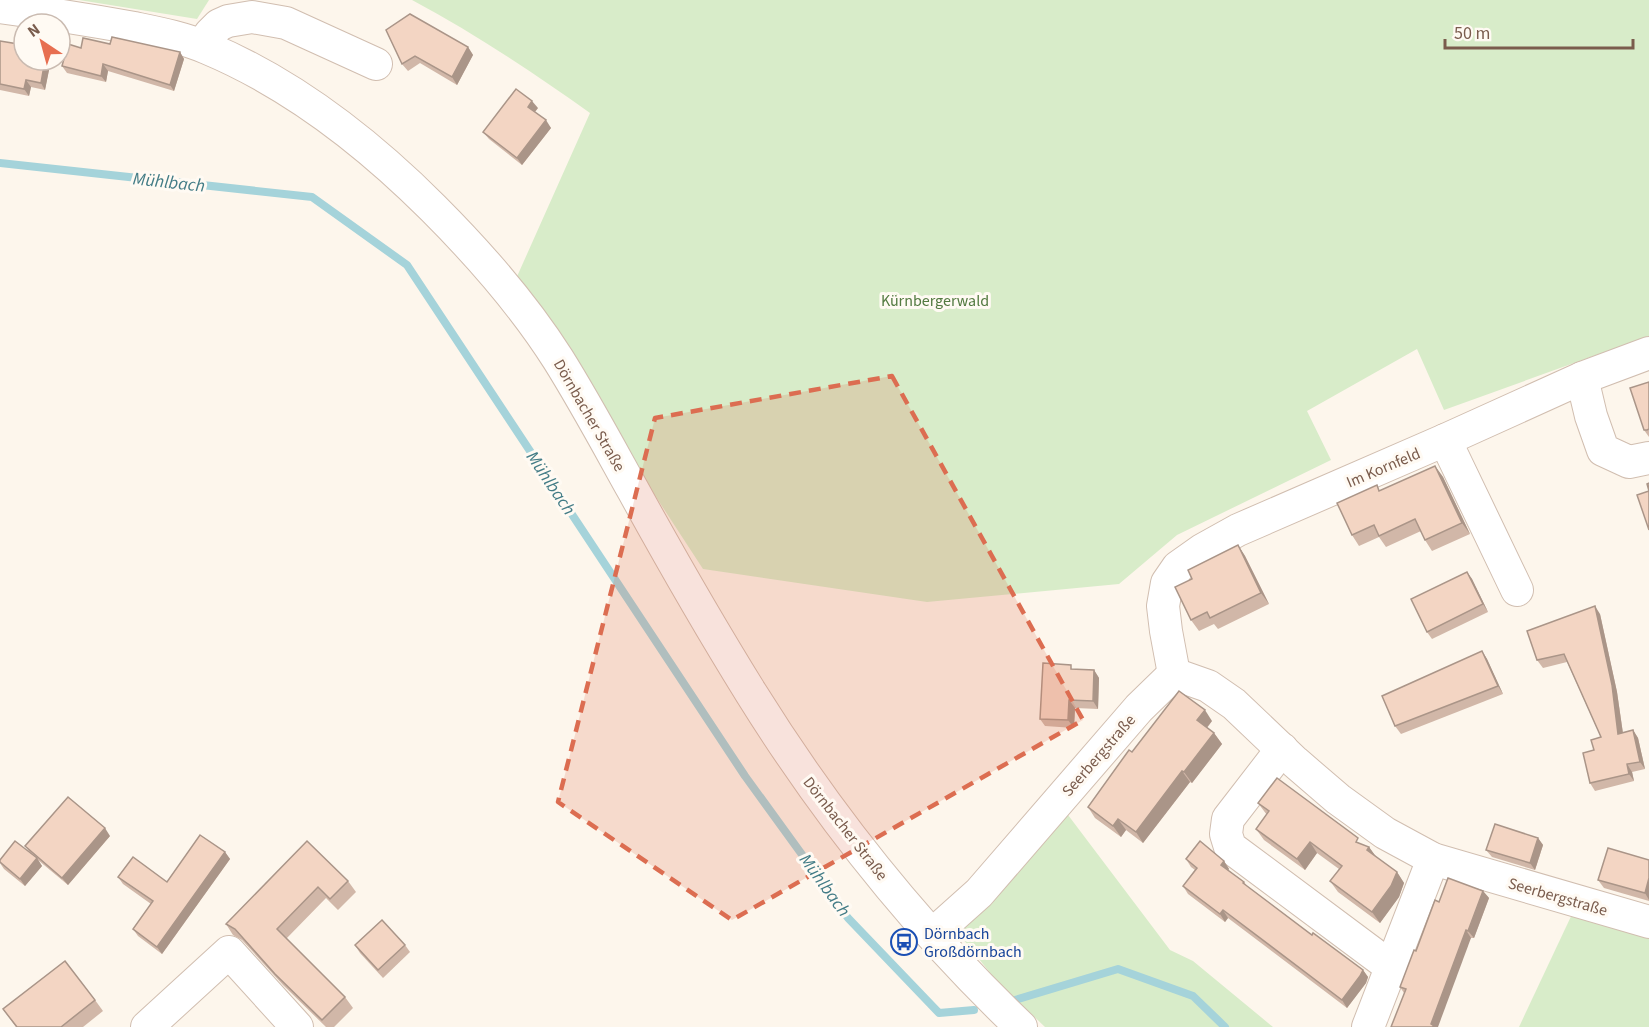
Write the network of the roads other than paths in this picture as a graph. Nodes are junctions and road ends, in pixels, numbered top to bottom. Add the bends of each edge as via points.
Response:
1 (0, 7) edge
2 (204, 46) junction
3 (375, 64) dead end
4 (1649, 353) edge
5 (1582, 378) junction
6 (1445, 440) junction
7 (1649, 458) edge
8 (1517, 590) dead end
9 (1174, 674) junction
10 (1282, 749) junction
11 (1433, 859) junction
12 (1649, 922) edge
13 (932, 935) junction
14 (1391, 967) junction
15 (147, 1027) edge
16 (297, 1027) edge
17 (1021, 1027) edge
18 (1368, 1027) edge

1 - 2 street, Dörnbacher Straße via 155,32
2 - 3 street via 219,25 252,17 286,23
2 - 13 street, Dörnbacher Straße via 262,73 363,144 429,204 508,288 558,358 687,588 806,777
4 - 5 street, Im Kornfeld
5 - 6 street, Im Kornfeld
5 - 7 street via 1603,450 1629,462
6 - 8 street
6 - 9 street, Im Kornfeld via 1238,530 1178,567 1167,583 1163,606
9 - 10 street, Seerbergstraße via 1208,686 1234,704
9 - 13 street, Seerbergstraße via 1139,708 979,893
10 - 11 street, Seerbergstraße via 1357,813
10 - 14 street via 1228,819 1226,834 1230,847
11 - 12 street, Seerbergstraße
11 - 14 street
13 - 17 street, Dörnbacher Straße
14 - 18 street
15 - 16 street via 229,952

